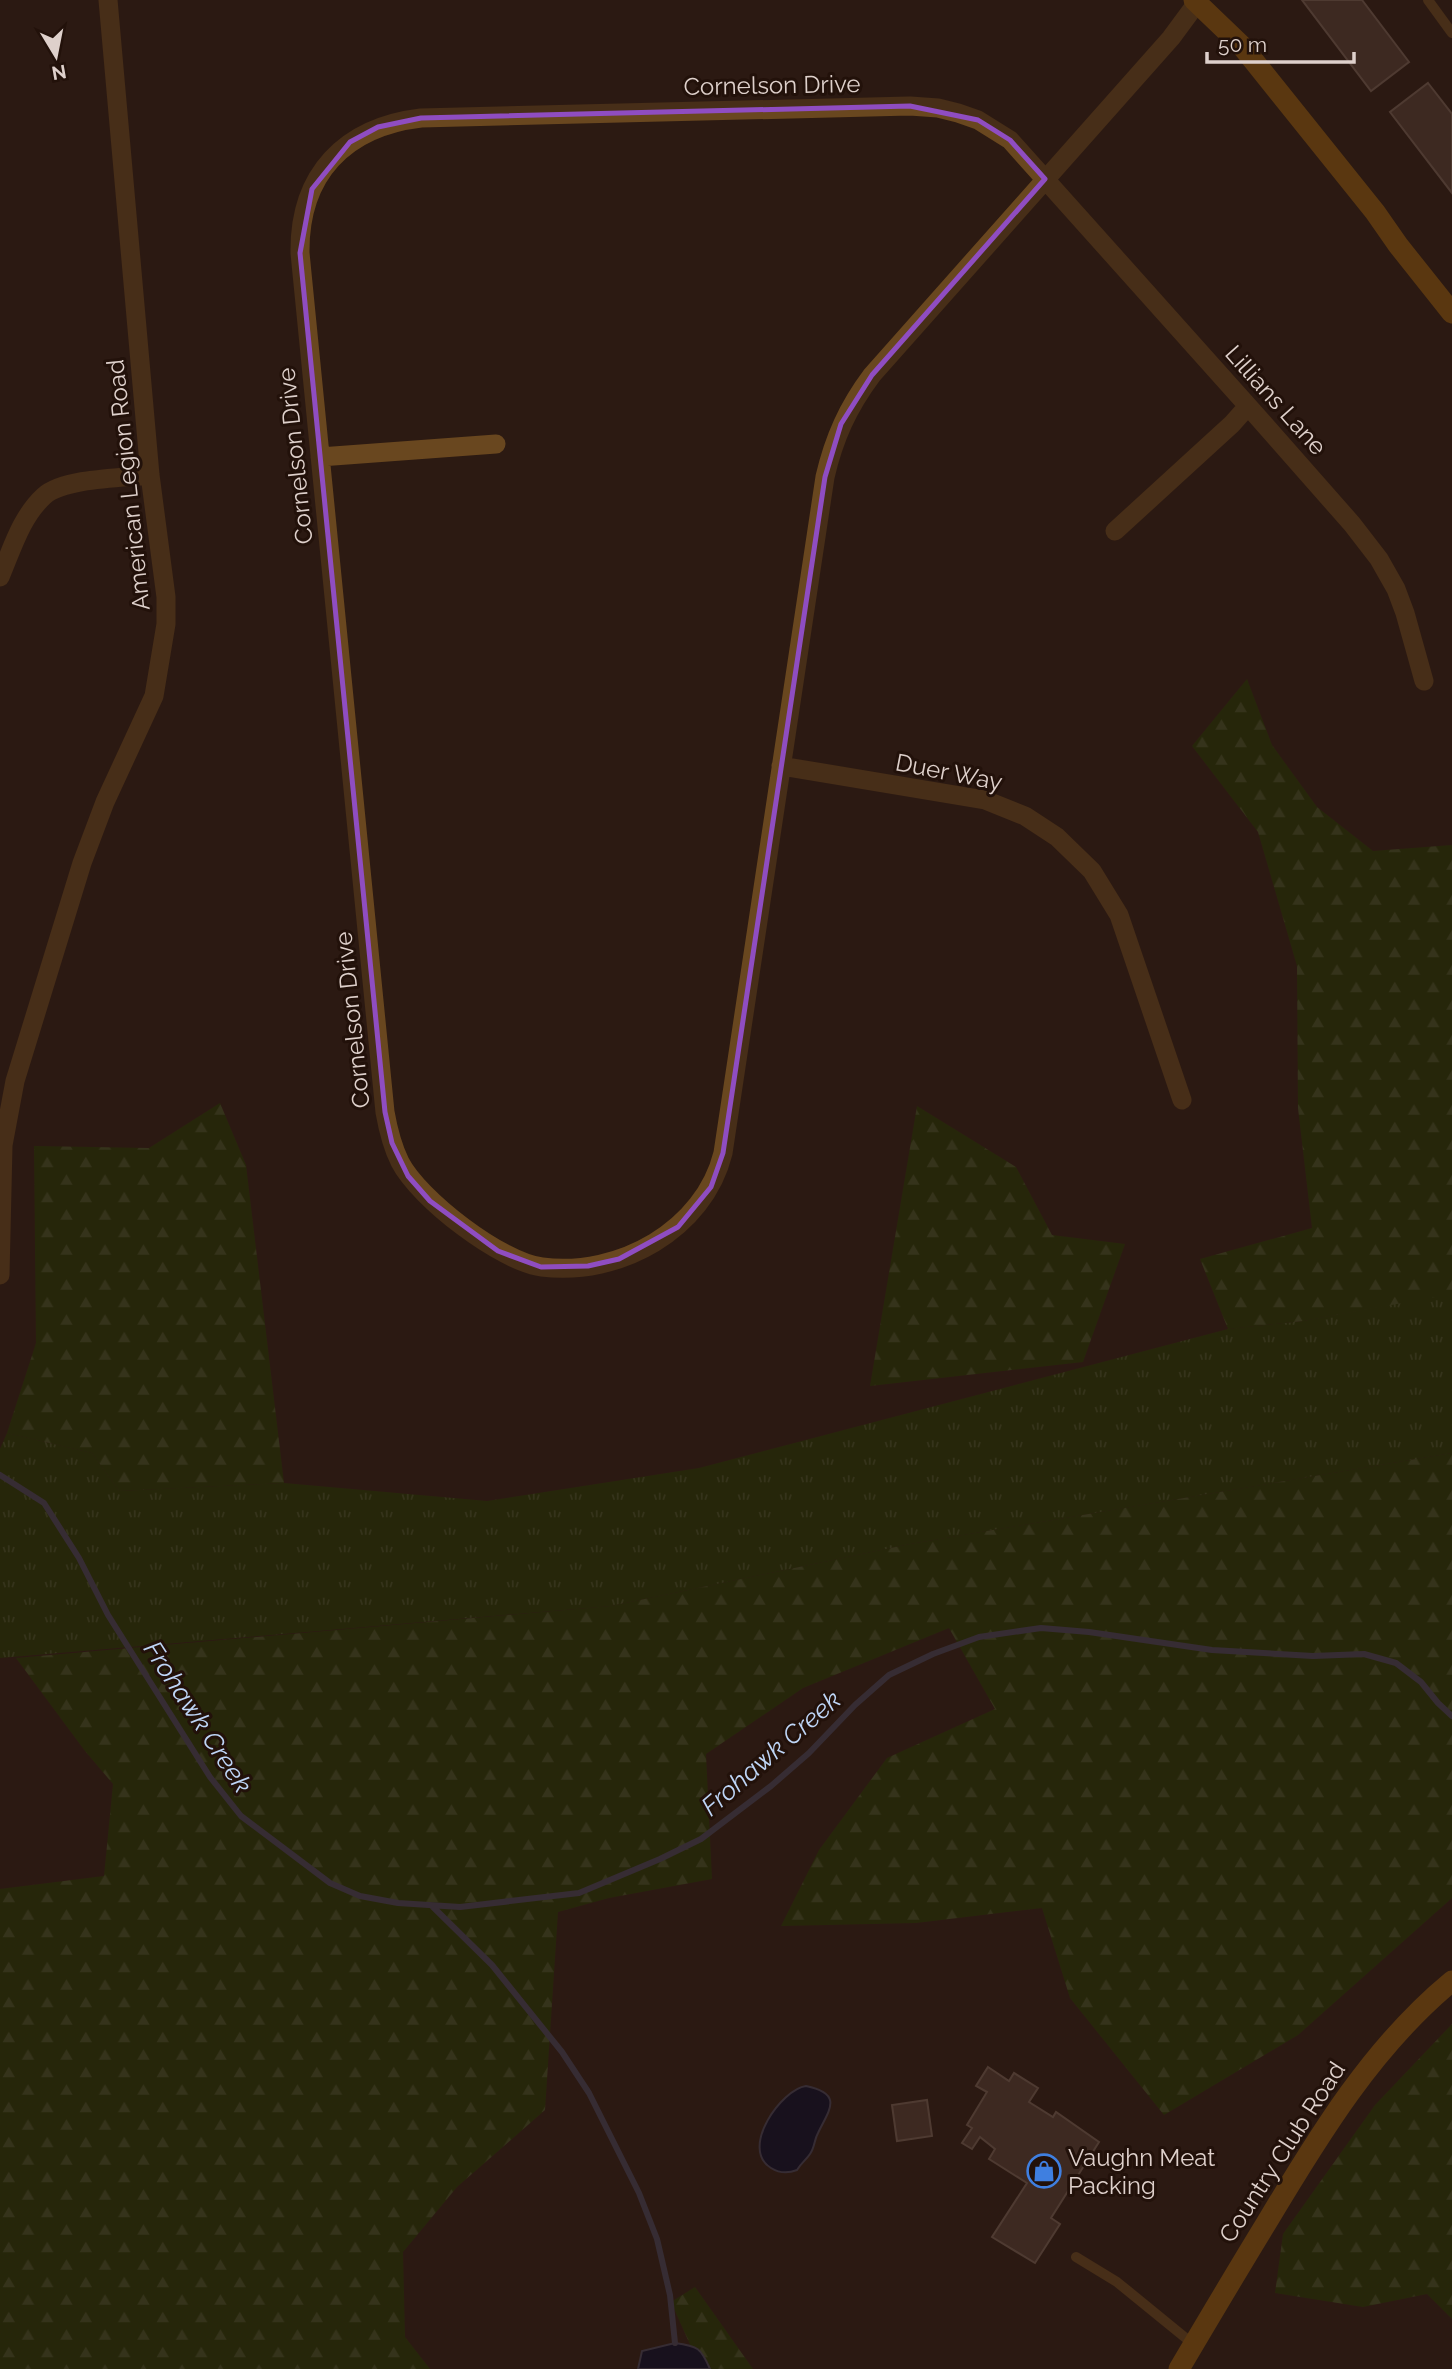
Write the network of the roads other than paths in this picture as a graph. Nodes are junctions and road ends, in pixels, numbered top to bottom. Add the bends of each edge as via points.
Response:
1 (108, 0) edge
2 (1428, 0) edge
3 (1197, 1) edge
4 (1452, 33) edge
5 (1045, 179) junction
6 (1452, 313) edge
7 (1248, 406) junction
8 (496, 444) dead end
9 (320, 457) junction
10 (150, 475) junction
11 (1115, 531) dead end
12 (0, 577) edge
13 (1424, 681) dead end
14 (781, 766) junction
15 (1182, 1100) dead end
16 (0, 1242) edge
17 (0, 1275) edge
18 (1452, 1980) edge
19 (1076, 2257) dead end
20 (1194, 2344) junction
21 (1179, 2369) edge

1 - 10 street, American Legion Road
2 - 4 lane
3 - 5 street, Cornelson Drive via 1171,38
3 - 6 street via 1241,45
5 - 7 street, Lillians Lane
5 - 9 street, Cornelson Drive via 1002,134 978,120 938,108 421,118 378,127 351,142 328,163 312,189 302,222 300,253
5 - 14 street, Cornelson Drive via 872,375 841,424 825,477
7 - 11 street
7 - 13 street, Lillians Lane via 1379,559 1405,613
8 - 9 street
9 - 14 street, Cornelson Drive via 388,1129 400,1162 419,1190 498,1251 541,1267 588,1266 619,1259 678,1227 711,1187 723,1153
10 - 12 street via 73,484 45,494 22,526
10 - 16 street, American Legion Road via 166,597 159,676 82,863 15,1080 4,1145
14 - 15 street, Duer Way via 985,800 1025,816 1057,837 1091,871 1119,915
16 - 17 street, American Legion Road
18 - 20 street, Country Club Road via 1397,2034 1339,2106
19 - 20 lane via 1117,2282
20 - 21 street, Country Club Road

